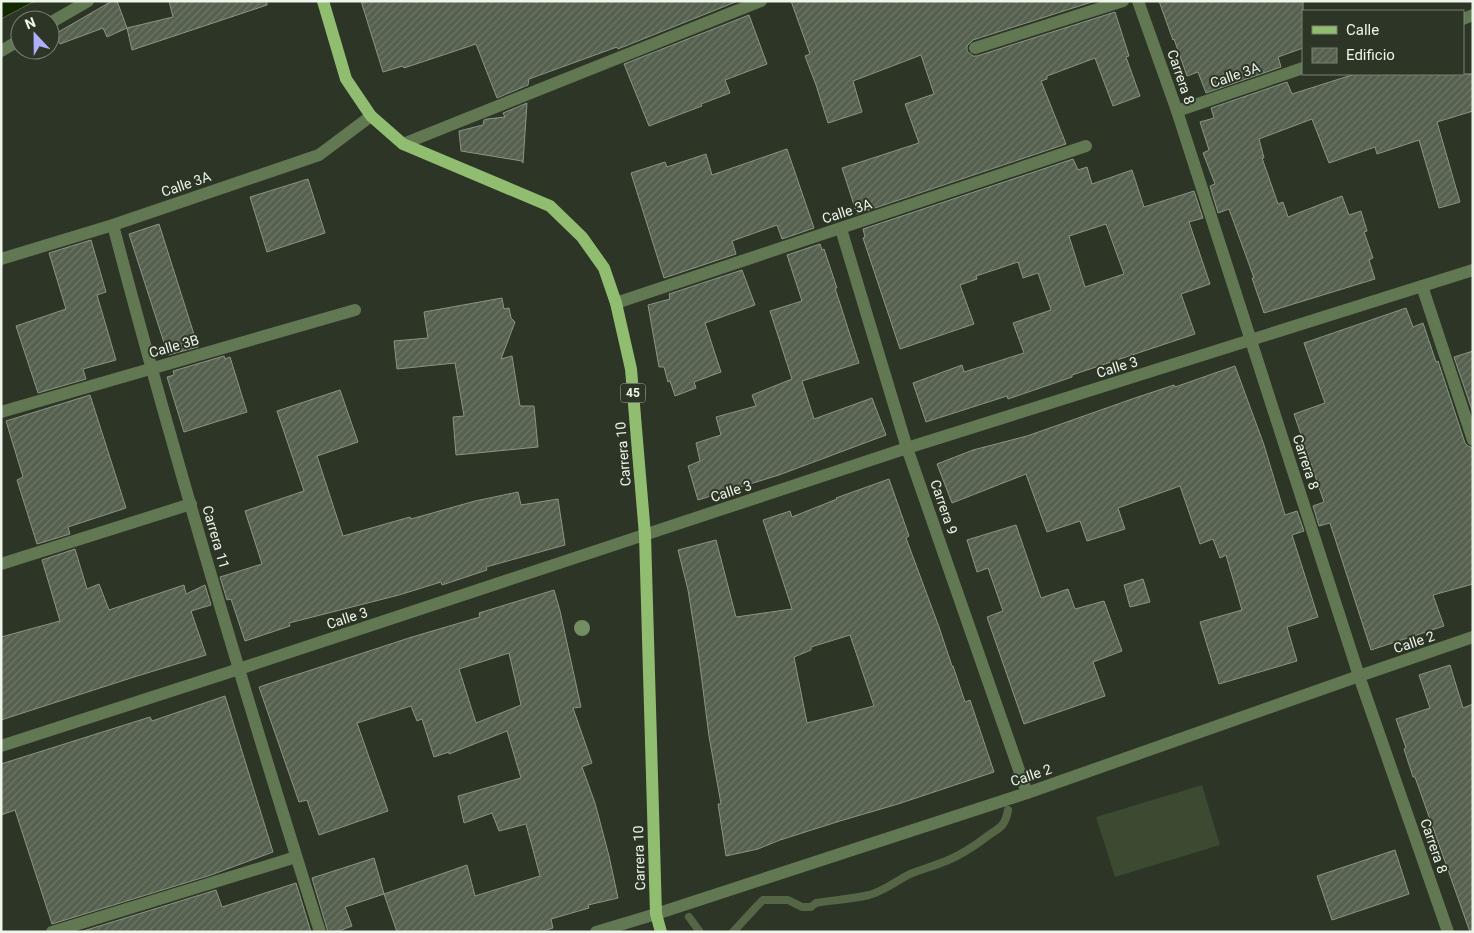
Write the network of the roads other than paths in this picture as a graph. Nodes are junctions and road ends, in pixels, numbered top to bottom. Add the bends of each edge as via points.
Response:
1 (88, 1) edge
2 (323, 1) edge
3 (761, 1) edge
4 (1123, 1) edge
5 (1138, 1) edge
6 (60, 17) edge
7 (974, 48) dead end
8 (1302, 68) edge
9 (1177, 111) junction
10 (371, 116) junction
11 (403, 144) junction
12 (1086, 146) dead end
13 (113, 225) junction
14 (841, 228) junction
15 (1, 259) edge
16 (1473, 270) edge
17 (1422, 286) junction
18 (616, 303) junction
19 (355, 310) dead end
20 (1252, 340) junction
21 (151, 368) junction
22 (1, 412) edge
23 (1473, 440) edge
24 (907, 448) junction
25 (191, 504) junction
26 (645, 535) junction
27 (1, 564) edge
28 (1473, 637) edge
29 (239, 670) junction
30 (1359, 676) junction
31 (1, 746) edge
32 (1027, 793) junction
33 (296, 857) junction
34 (656, 914) junction
35 (52, 932) edge
36 (320, 932) edge
37 (596, 932) edge
38 (662, 932) edge
39 (1448, 932) edge

1 - 6 street
2 - 10 main road, Carrera 10 / 45 via 346,79
3 - 11 street
4 - 7 street
5 - 9 street, Carrera 8
8 - 9 street, Calle 3A
9 - 20 street, Carrera 8
10 - 11 main road, Carrera 10 / 45
10 - 13 street, Calle 3A via 320,155
11 - 18 main road, Carrera 10 / 45 via 550,206 582,237 604,268
12 - 14 street, Calle 3A
13 - 15 street, Calle 3A
13 - 21 street, Carrera 11
14 - 18 street, Calle 3A
14 - 24 street, Carrera 9
16 - 17 street, Calle 3
17 - 20 street, Calle 3
17 - 23 street
18 - 26 main road, Carrera 10 / 45 via 631,369
19 - 21 street, Calle 3B
20 - 24 street, Calle 3
20 - 30 street, Carrera 8
21 - 22 street, Calle 3B
21 - 25 street, Carrera 11
24 - 26 street, Calle 3
24 - 32 street, Carrera 9
25 - 27 street
25 - 29 street, Carrera 11
26 - 29 street, Calle 3
26 - 34 main road, Carrera 10 / 45
28 - 30 street, Calle 2
29 - 31 street, Calle 3
29 - 33 street, Carrera 11
30 - 32 street, Calle 2
30 - 39 street, Carrera 8
32 - 34 street, Calle 2
33 - 35 street
33 - 36 street, Carrera 11
34 - 37 street, Calle 2
34 - 38 main road, Carrera 10 / 45

